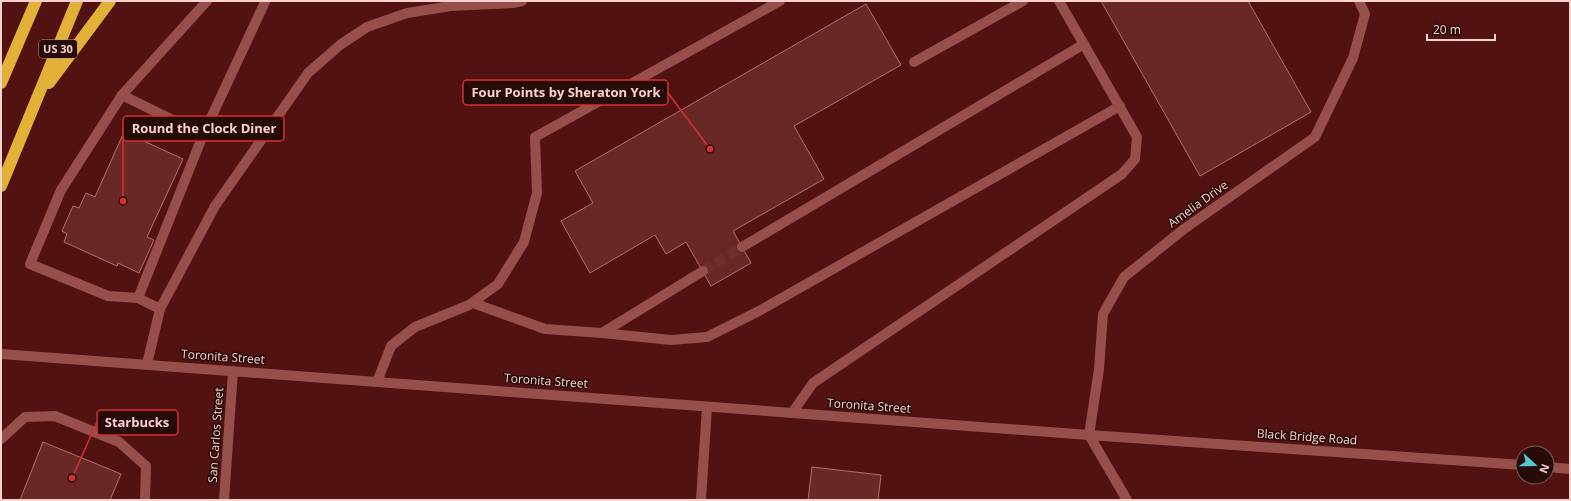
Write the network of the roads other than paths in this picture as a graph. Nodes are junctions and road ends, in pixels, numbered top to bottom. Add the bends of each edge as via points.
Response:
1 (77, 1) edge
2 (110, 1) edge
3 (207, 1) edge
4 (264, 1) edge
5 (522, 1) edge
6 (780, 1) edge
7 (1024, 1) edge
8 (1059, 1) edge
9 (1359, 1) edge
10 (35, 3) edge
11 (1084, 44) junction
12 (914, 62) dead end
13 (1, 83) edge
14 (122, 95) junction
15 (38, 96) junction
16 (1120, 106) junction
17 (203, 135) junction
18 (1, 186) edge
19 (742, 247) tunnel mouth
20 (703, 271) tunnel mouth
21 (138, 298) junction
22 (473, 303) junction
23 (160, 309) junction
24 (602, 333) junction
25 (1, 354) edge
26 (146, 364) junction
27 (233, 371) junction
28 (377, 382) junction
29 (707, 407) junction
30 (792, 413) junction
31 (1089, 435) junction
32 (1, 438) edge
33 (1515, 464) edge
34 (1555, 467) edge
35 (1570, 468) edge
36 (145, 500) edge
37 (224, 500) edge
38 (701, 500) edge
39 (1127, 500) edge

1 - 15 highway, US 30
2 - 15 highway
3 - 14 street
4 - 17 street
5 - 23 street via 451,6 407,13 367,27 340,45 308,73 215,206
6 - 22 street via 535,137 536,193 524,242 498,284
7 - 12 street
8 - 11 street
9 - 31 street, Amelia Drive via 1365,14 1353,58 1315,137 1184,229 1124,277 1103,314 1099,369
10 - 13 highway, US 30
11 - 16 street
11 - 19 street
14 - 17 street
14 - 21 street via 61,190 30,264 108,296
15 - 18 highway, US 30
16 - 24 street via 759,311 707,337 671,340
16 - 30 street via 1137,137 1135,159 1122,174 813,383
17 - 21 street
20 - 24 street
21 - 23 street
22 - 24 street via 544,329
22 - 28 street via 415,327 391,346
23 - 26 street
25 - 26 street, Toronita Street
26 - 27 street, Toronita Street
27 - 28 street, Toronita Street
27 - 37 street, San Carlos Street
28 - 29 street, Toronita Street
29 - 30 street, Toronita Street
29 - 38 street
30 - 31 street, Toronita Street
31 - 33 street, Black Bridge Road
31 - 39 street
32 - 36 street via 26,417 55,416 119,442 146,466
34 - 35 street

